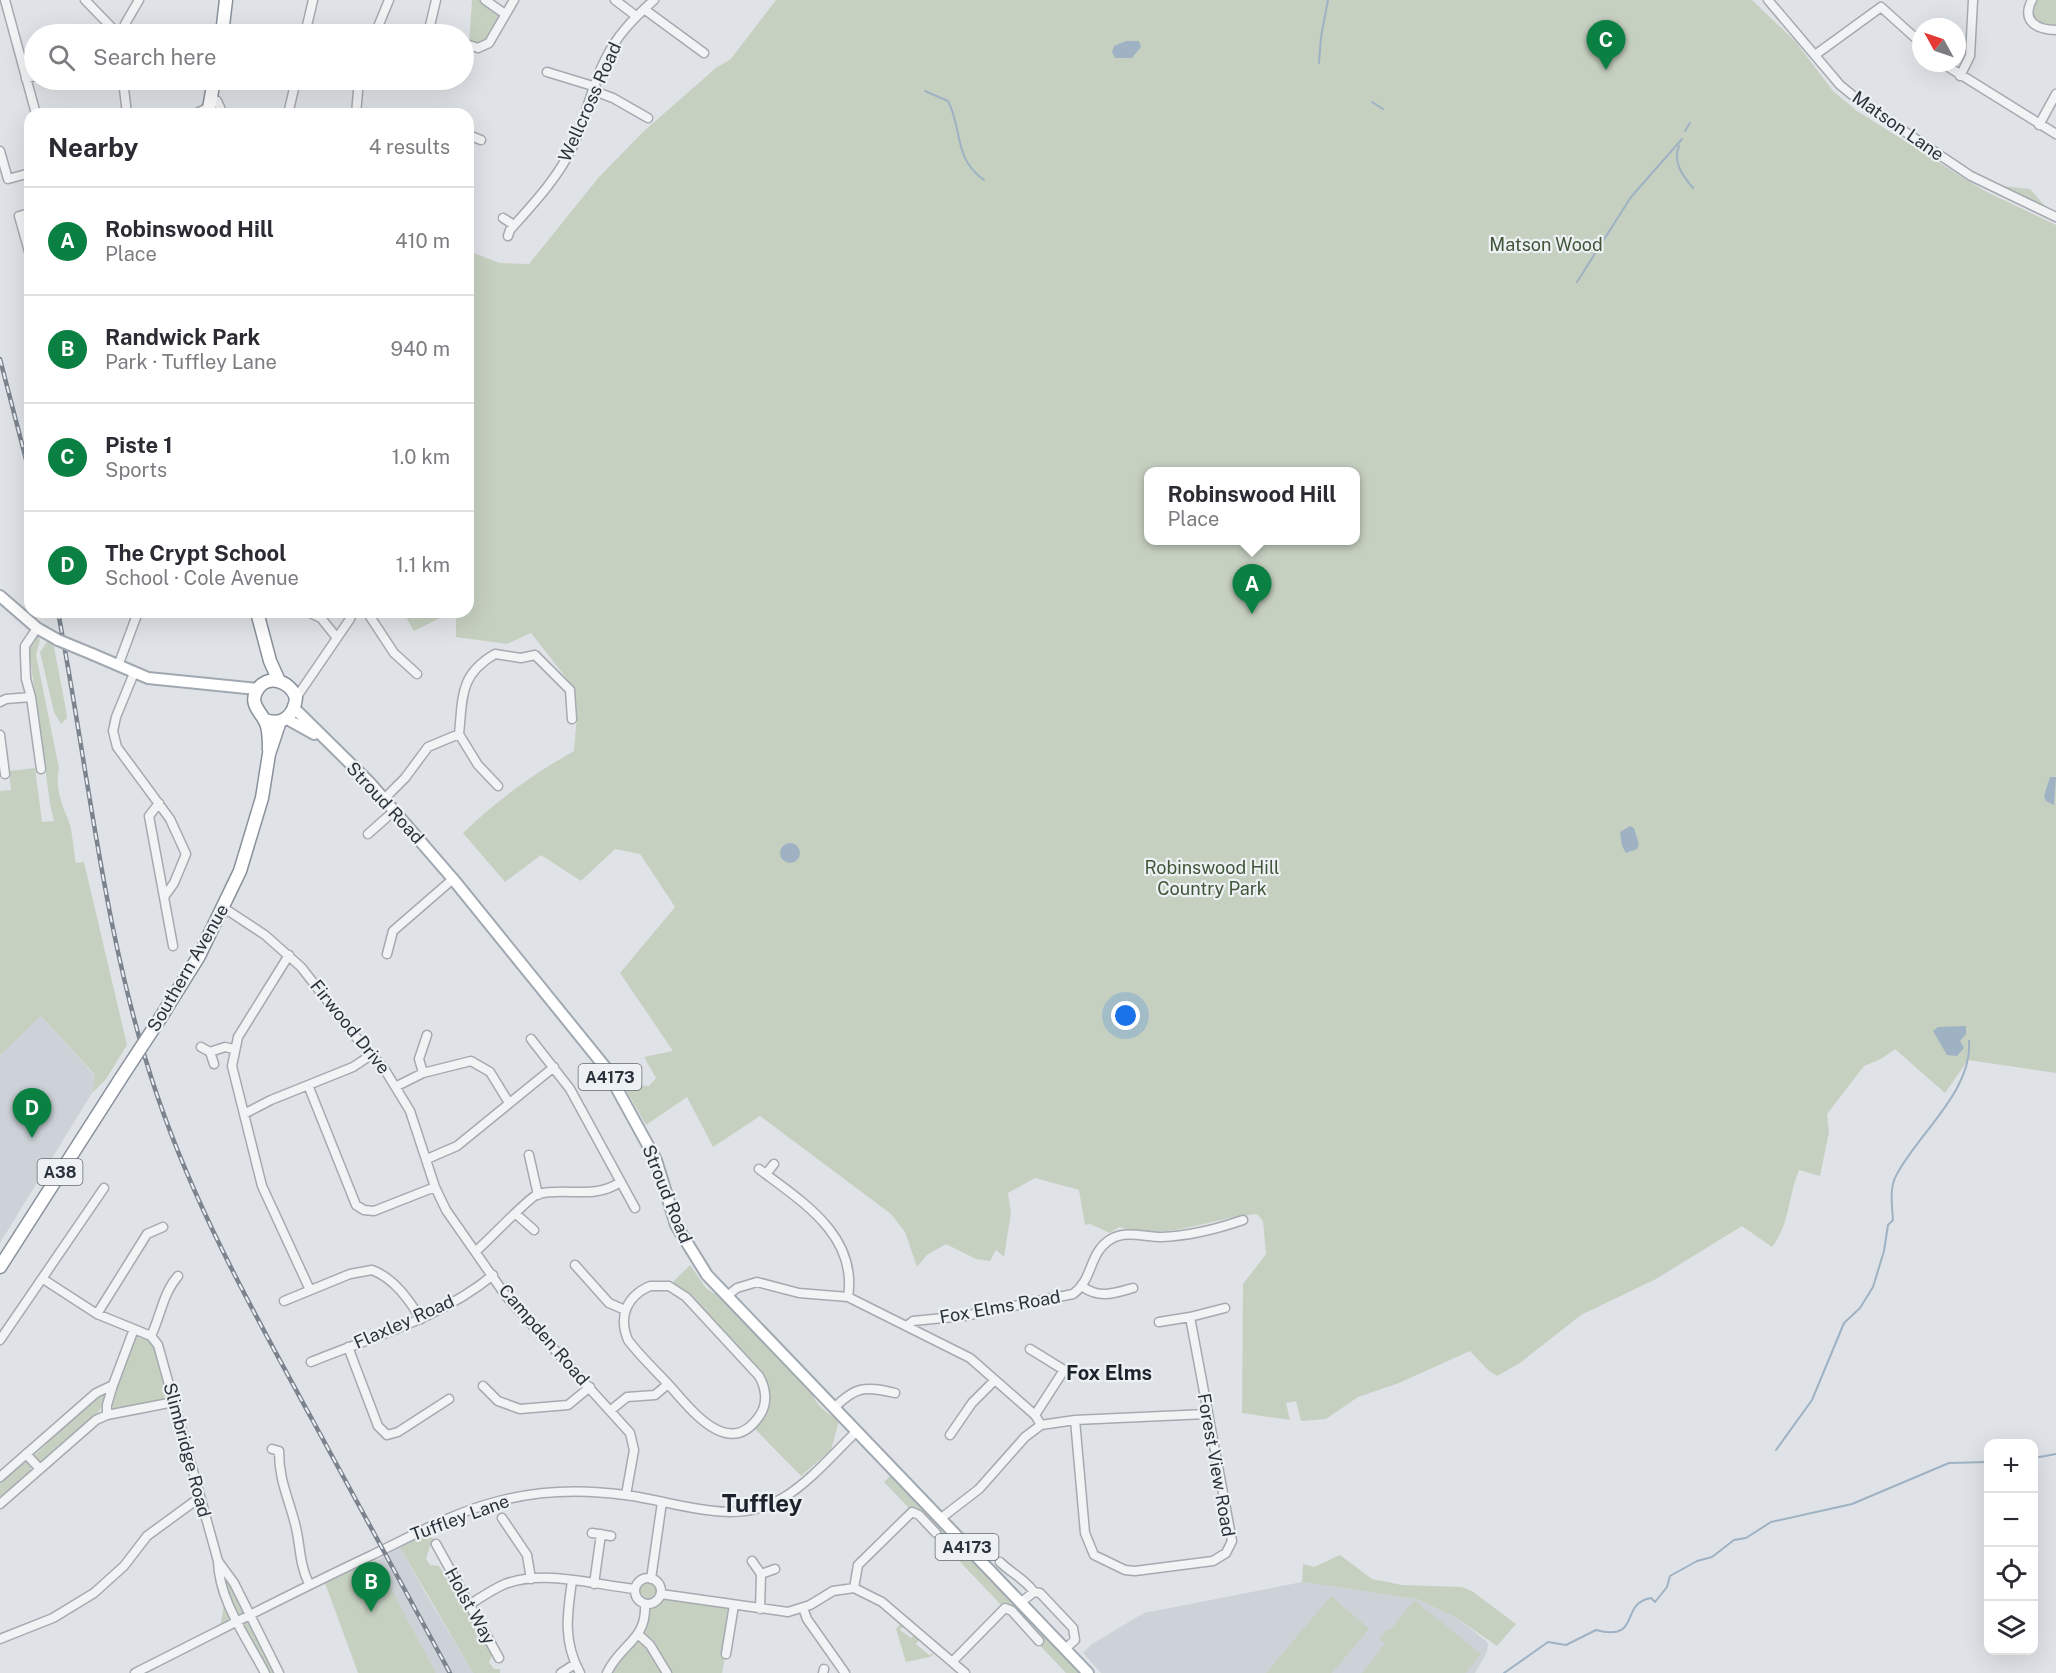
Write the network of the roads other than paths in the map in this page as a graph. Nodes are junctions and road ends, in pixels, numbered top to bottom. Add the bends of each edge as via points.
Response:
1 (5, 0) edge
2 (85, 0) edge
3 (139, 0) edge
4 (226, 0) edge
5 (313, 0) edge
6 (389, 0) edge
7 (436, 0) edge
8 (485, 0) edge
9 (514, 0) edge
10 (615, 0) edge
11 (654, 0) edge
12 (1768, 0) edge
13 (1973, 0) edge
14 (2032, 0) edge
15 (644, 9) junction
16 (505, 14) junction
17 (636, 16) junction
18 (110, 24) edge
19 (126, 24) edge
20 (223, 24) edge
21 (307, 24) edge
22 (379, 24) edge
23 (430, 24) edge
24 (2056, 30) edge
25 (1912, 35) edge
26 (474, 46) edge
27 (704, 53) dead end
28 (1815, 55) junction
29 (24, 59) edge
30 (547, 72) dead end
31 (1954, 72) edge
32 (1960, 76) junction
33 (595, 89) junction
34 (32, 90) edge
35 (124, 90) edge
36 (214, 90) edge
37 (294, 90) edge
38 (358, 90) edge
39 (2056, 94) edge
40 (212, 106) edge
41 (35, 108) edge
42 (126, 108) edge
43 (289, 108) edge
44 (357, 108) edge
45 (645, 112) dead end
46 (2039, 125) junction
47 (2056, 134) edge
48 (474, 137) edge
49 (481, 140) dead end
50 (0, 151) edge
51 (24, 175) edge
52 (4, 180) edge
53 (24, 215) edge
54 (2056, 217) edge
55 (503, 218) dead end
56 (514, 225) junction
57 (24, 234) edge
58 (508, 236) dead end
59 (0, 596) edge
60 (24, 616) edge
61 (26, 618) edge
62 (136, 618) edge
63 (259, 618) edge
64 (321, 618) edge
65 (349, 618) edge
66 (371, 618) edge
67 (37, 627) junction
68 (337, 638) junction
69 (270, 661) junction
70 (118, 666) junction
71 (134, 673) junction
72 (417, 674) dead end
73 (262, 686) junction
74 (227, 687) junction
75 (31, 697) junction
76 (0, 702) edge
77 (288, 702) junction
78 (256, 707) junction
79 (572, 719) dead end
80 (265, 720) junction
81 (459, 734) junction
82 (0, 735) edge
83 (269, 754) junction
84 (41, 769) dead end
85 (5, 774) dead end
86 (498, 787) dead end
87 (384, 799) junction
88 (159, 803) junction
89 (394, 811) junction
90 (368, 834) dead end
91 (453, 879) junction
92 (164, 897) junction
93 (224, 908) junction
94 (173, 946) dead end
95 (391, 949) dead end
96 (289, 955) junction
97 (427, 1038) dead end
98 (531, 1039) dead end
99 (201, 1047) dead end
100 (538, 1048) junction
101 (234, 1049) junction
102 (210, 1052) junction
103 (530, 1054) dead end
104 (371, 1055) junction
105 (214, 1064) dead end
106 (554, 1067) junction
107 (423, 1073) junction
108 (308, 1085) junction
109 (397, 1086) junction
110 (509, 1103) junction
111 (244, 1114) junction
112 (529, 1155) dead end
113 (427, 1159) junction
114 (774, 1164) dead end
115 (620, 1182) junction
116 (434, 1183) junction
117 (104, 1188) dead end
118 (538, 1194) junction
119 (635, 1208) dead end
120 (516, 1214) junction
121 (1243, 1220) dead end
122 (163, 1227) dead end
123 (534, 1230) dead end
124 (476, 1251) junction
125 (575, 1265) dead end
126 (0, 1267) edge
127 (494, 1275) junction
128 (178, 1276) dead end
129 (43, 1279) junction
130 (1083, 1287) junction
131 (1133, 1288) dead end
132 (310, 1290) junction
133 (727, 1296) junction
134 (848, 1297) junction
135 (284, 1301) dead end
136 (1225, 1308) dead end
137 (625, 1310) junction
138 (96, 1314) junction
139 (1190, 1317) junction
140 (421, 1319) junction
141 (1159, 1322) dead end
142 (908, 1325) junction
143 (134, 1329) junction
144 (153, 1338) junction
145 (0, 1340) edge
146 (348, 1347) junction
147 (1030, 1349) dead end
148 (311, 1362) dead end
149 (995, 1380) junction
150 (668, 1383) junction
151 (113, 1385) junction
152 (483, 1386) dead end
153 (590, 1387) junction
154 (892, 1390) dead end
155 (449, 1399) dead end
156 (174, 1402) junction
157 (834, 1408) junction
158 (611, 1410) junction
159 (1206, 1414) junction
160 (107, 1415) junction
161 (1035, 1415) junction
162 (1075, 1420) junction
163 (1041, 1425) junction
164 (857, 1431) junction
165 (950, 1435) dead end
166 (278, 1449) dead end
167 (26, 1454) junction
168 (40, 1469) junction
169 (0, 1477) edge
170 (626, 1495) junction
171 (200, 1498) junction
172 (662, 1502) junction
173 (0, 1504) edge
174 (502, 1518) dead end
175 (940, 1519) junction
176 (936, 1533) dead end
177 (611, 1536) dead end
178 (436, 1544) dead end
179 (441, 1554) junction
180 (431, 1560) dead end
181 (218, 1561) junction
182 (752, 1561) dead end
183 (1000, 1562) dead end
184 (775, 1569) dead end
185 (761, 1574) junction
186 (531, 1579) junction
187 (651, 1579) junction
188 (572, 1581) junction
189 (309, 1584) junction
190 (594, 1584) junction
191 (854, 1588) junction
192 (635, 1589) junction
193 (1034, 1592) junction
194 (661, 1594) junction
195 (1020, 1603) junction
196 (645, 1604) junction
197 (469, 1605) junction
198 (734, 1605) junction
199 (803, 1608) junction
200 (760, 1609) junction
201 (249, 1615) junction
202 (238, 1621) junction
203 (639, 1635) junction
204 (0, 1638) edge
205 (1040, 1641) dead end
206 (1065, 1649) junction
207 (726, 1654) dead end
208 (500, 1658) dead end
209 (952, 1662) junction
210 (575, 1664) junction
211 (135, 1673) edge
212 (265, 1673) edge
213 (279, 1673) edge
214 (561, 1673) edge
215 (580, 1673) edge
216 (607, 1673) edge
217 (667, 1673) edge
218 (845, 1673) edge
219 (965, 1673) edge
220 (1088, 1673) edge

1 - 29 street
2 - 18 street
3 - 19 street
4 - 20 highway
5 - 21 street
6 - 22 street
7 - 23 street
8 - 16 street
9 - 16 street
10 - 17 street
11 - 15 street, Wellcross Road
12 - 28 street, Matson Lane
13 - 32 street via 1970,56
14 - 24 street via 2028,11 2031,22 2040,29
15 - 17 street, Wellcross Road
15 - 27 street
16 - 26 street via 484,47
17 - 33 street, Wellcross Road via 612,46
25 - 28 street via 1881,7
28 - 54 street, Matson Lane via 1840,85 1862,103 1960,170
30 - 33 street
31 - 32 street
32 - 46 street
33 - 45 street
33 - 56 street, Wellcross Road via 561,168 546,191
34 - 41 street
35 - 42 street
36 - 40 highway
37 - 43 street
38 - 44 street
39 - 46 street
46 - 47 street
48 - 49 street
50 - 52 street
51 - 52 street
53 - 57 street via 19,216
55 - 56 street
56 - 58 street, Wellcross Road
59 - 60 main road
61 - 67 main road
62 - 70 street
63 - 69 highway
64 - 68 street
65 - 68 street
66 - 72 street via 394,653
67 - 70 main road, bridge via 57,640
67 - 75 street via 25,646
68 - 77 street
69 - 73 highway
69 - 77 highway
70 - 71 main road
71 - 74 main road via 154,680
71 - 88 street via 118,706 113,731 127,763
73 - 74 main road
73 - 77 highway
73 - 78 highway via 255,696
74 - 78 main road
75 - 76 street
75 - 84 street
77 - 80 highway
77 - 83 highway, A38
77 - 87 main road, Stroud Road / A4173
78 - 80 highway, A38
79 - 81 street via 570,690 535,655 521,658 495,654 472,672 463,688
80 - 83 highway, A38
81 - 86 street via 478,765
81 - 87 street via 428,747
82 - 85 street
83 - 93 highway, Southern Avenue / A38 via 249,844
87 - 89 main road, Stroud Road / A4173
88 - 92 street via 149,816
88 - 92 street via 186,854
89 - 90 street
89 - 91 main road, Stroud Road / A4173
91 - 95 street via 393,931
91 - 133 main road, Stroud Road / A4173 via 605,1067 656,1160 676,1225 688,1248 706,1275
92 - 94 street
93 - 96 street, Firwood Drive
93 - 126 highway, Southern Avenue / A38, bridge via 192,969
96 - 101 street via 242,1029
96 - 104 street, Firwood Drive
97 - 107 street via 419,1059
98 - 100 street
99 - 102 street
100 - 103 street
100 - 106 street
101 - 102 street via 225,1047
101 - 111 street via 232,1066
102 - 105 street
104 - 108 street via 353,1067
104 - 109 street, Firwood Drive
106 - 110 street
106 - 115 street
107 - 109 street
107 - 110 street via 472,1061 490,1072
108 - 111 street
108 - 116 street via 356,1205 374,1211
109 - 113 street, Firwood Drive
110 - 113 street via 457,1146
111 - 132 street via 262,1186
112 - 118 street
113 - 116 street, Firwood Drive
114 - 134 street via 763,1171 829,1225 845,1255 850,1275
115 - 118 street via 597,1192
115 - 119 street
116 - 124 street, Campden Road via 446,1210
117 - 129 street
118 - 120 street
120 - 123 street
120 - 124 street
121 - 130 street, Fox Elms Road via 1189,1234 1113,1238 1095,1252
122 - 138 street via 147,1234
124 - 127 street, Campden Road
125 - 137 street via 609,1303
127 - 140 street, Flaxley Road
127 - 153 street, Campden Road via 506,1296
128 - 144 street via 166,1290
129 - 138 street
129 - 145 street
130 - 131 street via 1103,1295
130 - 142 street, Fox Elms Road via 1047,1301 913,1321
132 - 135 street
132 - 140 street via 372,1270 397,1288
133 - 134 street, Fox Elms Road via 737,1288 757,1282 799,1293
133 - 157 main road, Stroud Road / A4173
134 - 142 street, Fox Elms Road
136 - 139 street
137 - 150 street via 628,1340
137 - 150 street via 634,1295 650,1286 669,1286 677,1291 759,1376 765,1402 751,1425 724,1433 706,1425
138 - 143 street
139 - 141 street
139 - 159 street, Forest View Road
140 - 146 street, Flaxley Road
142 - 149 street, Fox Elms Road via 970,1358
143 - 144 street
143 - 151 street
144 - 156 street, Slimbridge Road
146 - 148 street, Flaxley Road
146 - 155 street via 378,1426 387,1435
147 - 161 street via 1064,1370
149 - 161 street, Fox Elms Road
149 - 165 street via 972,1403
150 - 158 street via 656,1395 627,1397
151 - 160 street
151 - 167 street via 96,1393
152 - 153 street via 498,1401 520,1409 568,1405
153 - 158 street, Campden Road
154 - 157 street via 857,1390
156 - 160 street
156 - 171 street, Slimbridge Road
157 - 164 main road, Stroud Road / A4173
158 - 170 street, Campden Road via 630,1433 633,1444
159 - 162 street
159 - 162 street, Forest View Road via 1231,1547 1213,1561 1135,1571 1094,1555 1087,1542
160 - 168 street via 96,1420
161 - 163 street, Fox Elms Road
162 - 163 street
163 - 175 street via 1025,1437 979,1489
164 - 172 street, Tuffley Lane via 799,1486 764,1507 719,1512
164 - 175 main road, Stroud Road / A4173
166 - 189 street via 280,1479 295,1522 300,1563
167 - 168 street
167 - 169 street
168 - 173 street
170 - 172 street, Tuffley Lane
170 - 189 street, Tuffley Lane via 564,1490 497,1501 427,1528
171 - 181 street, Slimbridge Road
171 - 204 street via 147,1536 124,1566 94,1593 53,1618
172 - 187 street
174 - 186 street via 527,1555
175 - 195 main road, Stroud Road / A4173
176 - 191 street via 912,1512 858,1565
177 - 190 street via 596,1534
178 - 179 street, Holst Way
179 - 180 street, Holst Way
179 - 197 street, Holst Way
181 - 201 street, Slimbridge Road
181 - 202 street, Slimbridge Road via 219,1579
182 - 185 street
183 - 193 street via 1026,1580
184 - 185 street
185 - 200 street
186 - 188 street
186 - 197 street via 503,1585
187 - 192 street via 640,1581
187 - 194 street via 658,1583
188 - 190 street
188 - 210 street via 566,1626
189 - 201 street, Tuffley Lane
190 - 192 street
191 - 199 street via 833,1592
191 - 209 street via 874,1595
192 - 196 street via 637,1598
193 - 195 street
193 - 206 street via 1040,1593 1073,1628 1075,1640
194 - 196 street via 656,1602
194 - 198 street
195 - 206 main road, Stroud Road / A4173
196 - 203 street via 646,1617
197 - 208 street, Holst Way
198 - 200 street
198 - 207 street
199 - 200 street via 788,1612
199 - 218 street
201 - 202 street, Tuffley Lane
201 - 213 street, Slimbridge Road
202 - 211 street, Tuffley Lane
202 - 212 street, Slimbridge Road
203 - 216 street
203 - 217 street
205 - 209 street via 1005,1608
206 - 220 main road, Stroud Road / A4173
209 - 219 street
210 - 214 street
210 - 215 street

